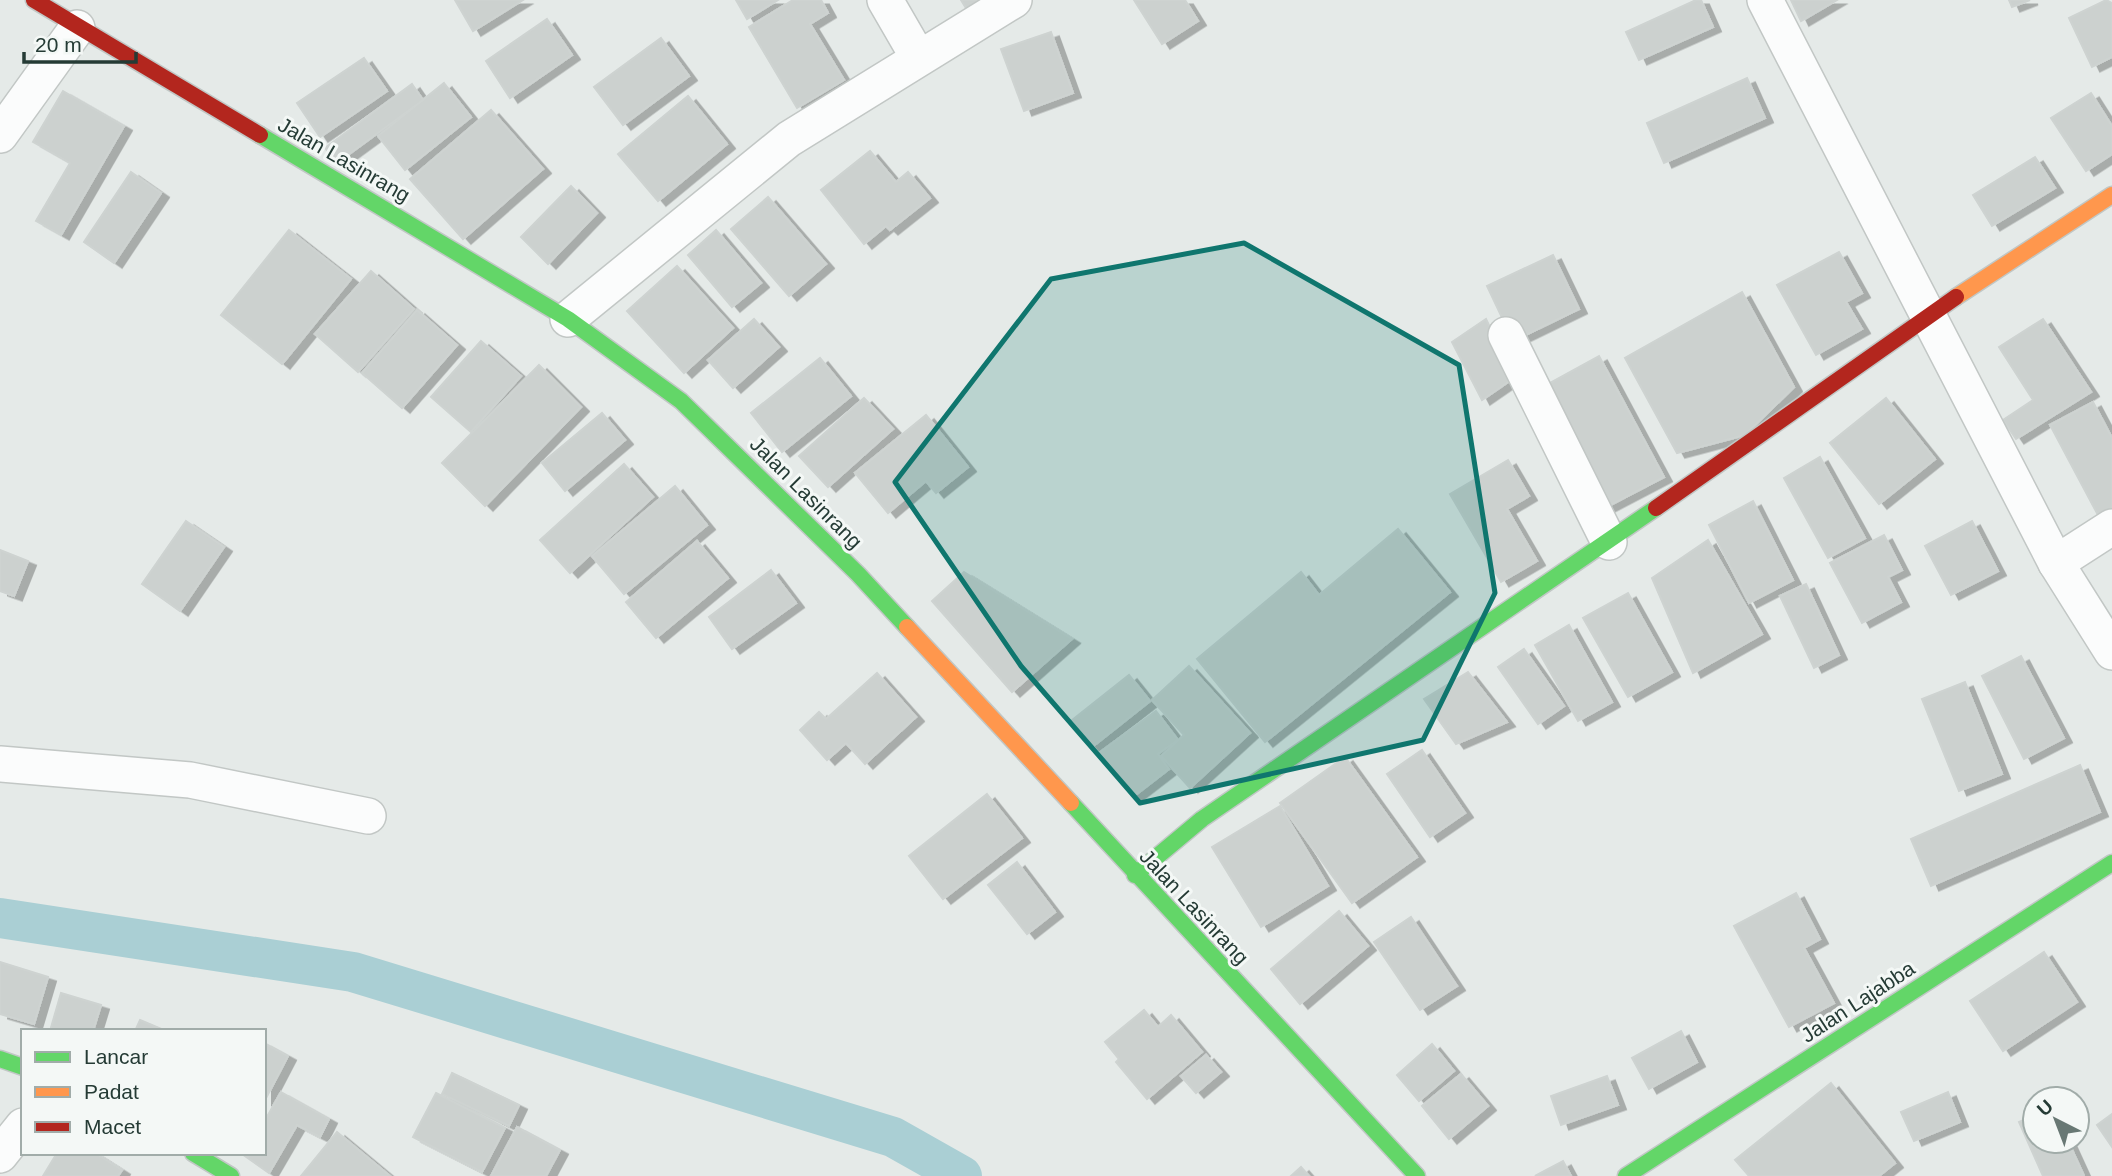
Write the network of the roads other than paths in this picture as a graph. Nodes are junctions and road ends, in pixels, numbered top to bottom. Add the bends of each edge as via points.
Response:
1 (34, 0) edge
2 (885, 0) edge
3 (1014, 0) edge
4 (1765, 0) edge
5 (77, 28) junction
6 (918, 57) junction
7 (0, 135) edge
8 (2112, 195) edge
9 (1930, 314) junction
10 (568, 319) junction
11 (1506, 335) dead end
12 (2112, 527) edge
13 (1609, 542) junction
14 (2056, 563) junction
15 (2112, 652) edge
16 (0, 764) edge
17 (368, 816) dead end
18 (2112, 863) edge
19 (1135, 875) junction
20 (0, 1059) edge
21 (21, 1067) edge
22 (21, 1129) edge
23 (0, 1155) edge
24 (196, 1155) edge
25 (230, 1176) edge
26 (1416, 1176) edge
27 (1626, 1176) edge

1 - 5 street, Jalan Lasinrang
2 - 6 street
3 - 6 street
4 - 9 street
5 - 7 street
5 - 10 street, Jalan Lasinrang
6 - 10 street via 789,139
8 - 9 street
9 - 13 street
9 - 14 street
10 - 19 street, Jalan Lasinrang via 681,401 747,464 858,574
11 - 13 street
12 - 14 street
13 - 19 street via 1202,819
14 - 15 street
16 - 17 street via 190,780
18 - 27 street, Jalan Lajabba
19 - 26 street, Jalan Lasinrang
20 - 21 street
22 - 23 street
24 - 25 street

